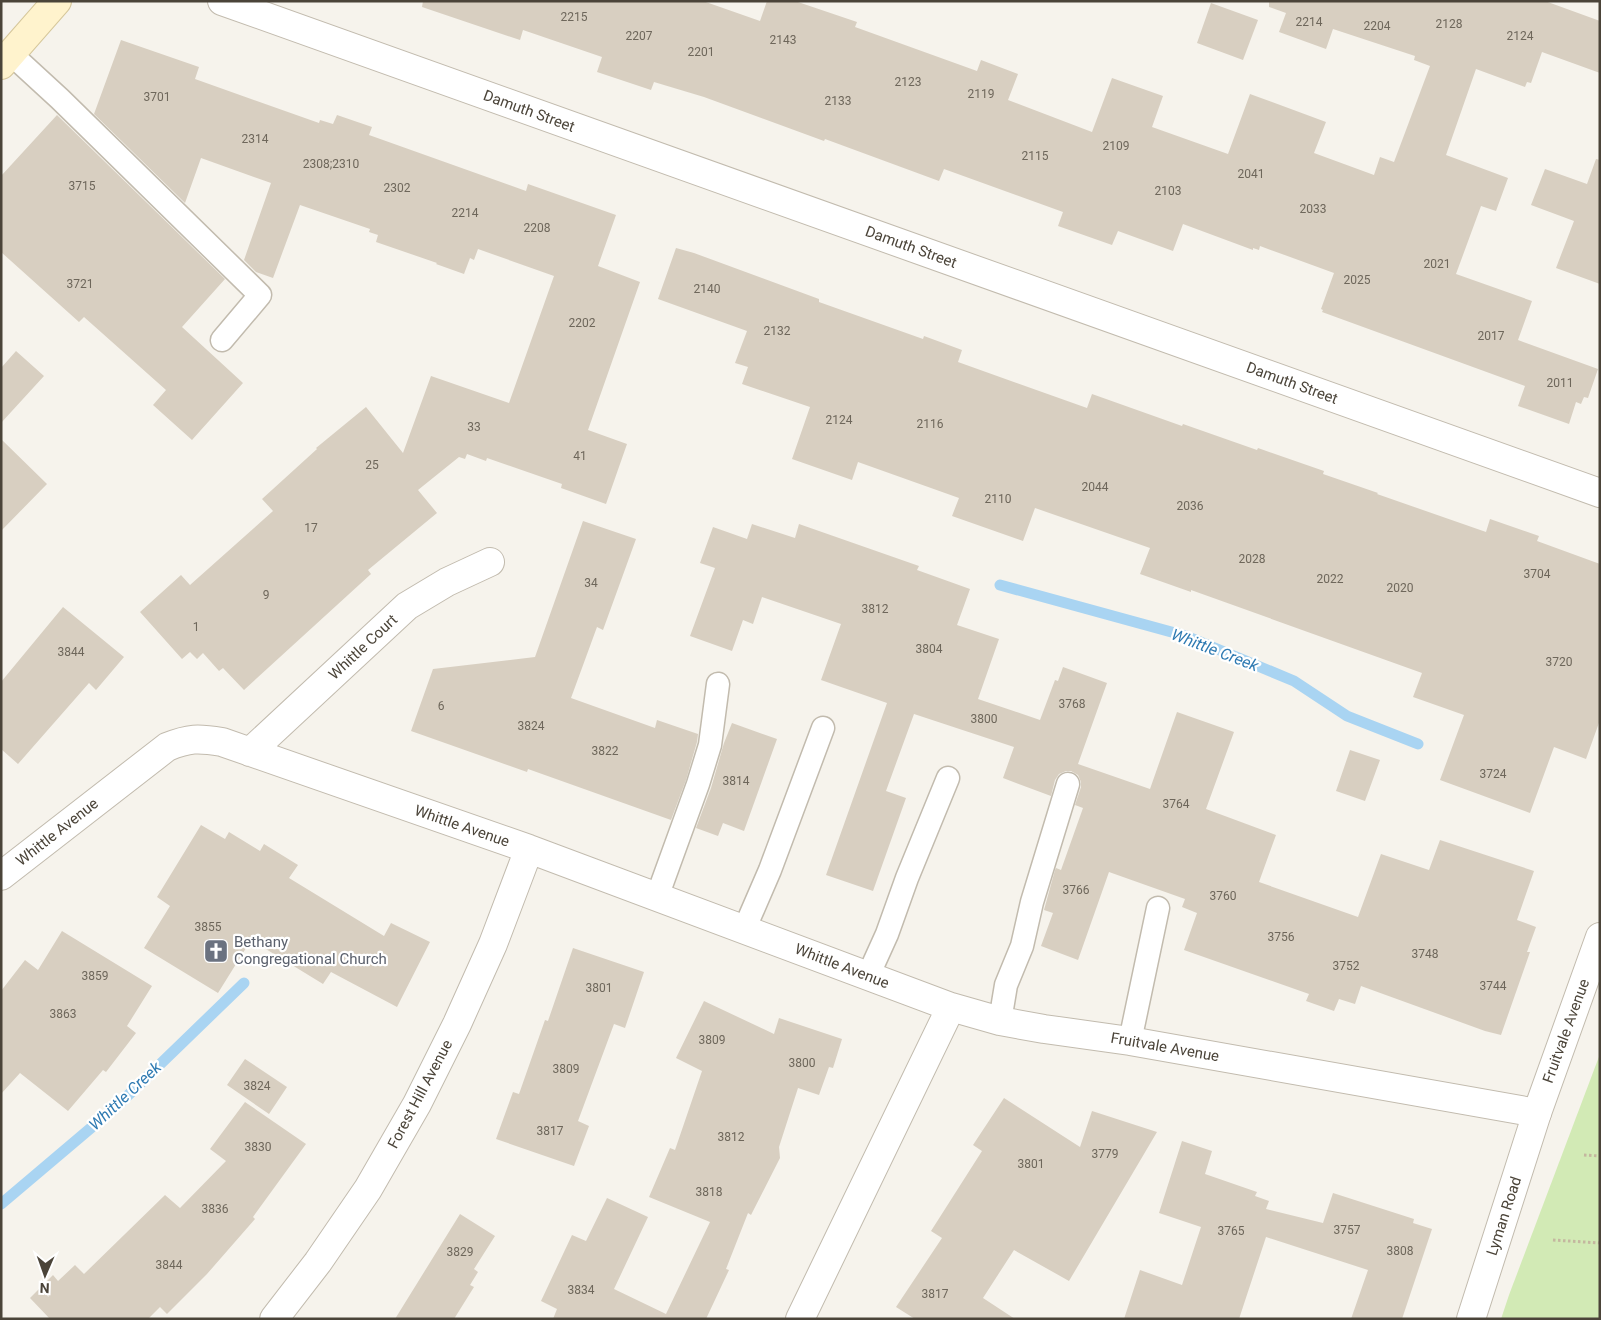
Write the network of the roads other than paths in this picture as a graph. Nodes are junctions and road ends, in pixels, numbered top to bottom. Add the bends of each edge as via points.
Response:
1 (57, 1) edge
2 (222, 1) edge
3 (6, 60) edge
4 (222, 340) dead end
5 (1600, 493) edge
6 (490, 562) dead end
7 (718, 684) dead end
8 (823, 728) dead end
9 (250, 752) junction
10 (948, 778) dead end
11 (1068, 784) dead end
12 (529, 849) junction
13 (1, 876) edge
14 (657, 897) junction
15 (1158, 908) dead end
16 (744, 930) junction
17 (1600, 937) edge
18 (868, 976) junction
19 (951, 1007) junction
20 (1000, 1021) junction
21 (1130, 1040) junction
22 (1537, 1113) junction
23 (274, 1319) edge
24 (800, 1319) edge
25 (1471, 1319) edge

1 - 3 main road
2 - 5 street, Damuth Street
3 - 4 lane via 60,99 260,295
6 - 9 street, Whittle Court via 407,606
7 - 14 lane via 710,745
8 - 16 lane
9 - 12 street, Whittle Avenue
9 - 13 street, Whittle Avenue via 203,739 185,740 167,747
10 - 18 lane
11 - 20 lane via 1022,946 1006,984
12 - 14 street, Whittle Avenue
12 - 23 street, Forest Hill Avenue via 493,944 417,1104 368,1189
14 - 16 street, Whittle Avenue
15 - 21 lane
16 - 18 street, Whittle Avenue
17 - 22 street, Fruitvale Avenue
18 - 19 street, Whittle Avenue
19 - 20 street, Fruitvale Avenue
19 - 24 street
20 - 21 street, Fruitvale Avenue
21 - 22 street, Fruitvale Avenue
22 - 25 street, Lyman Road

